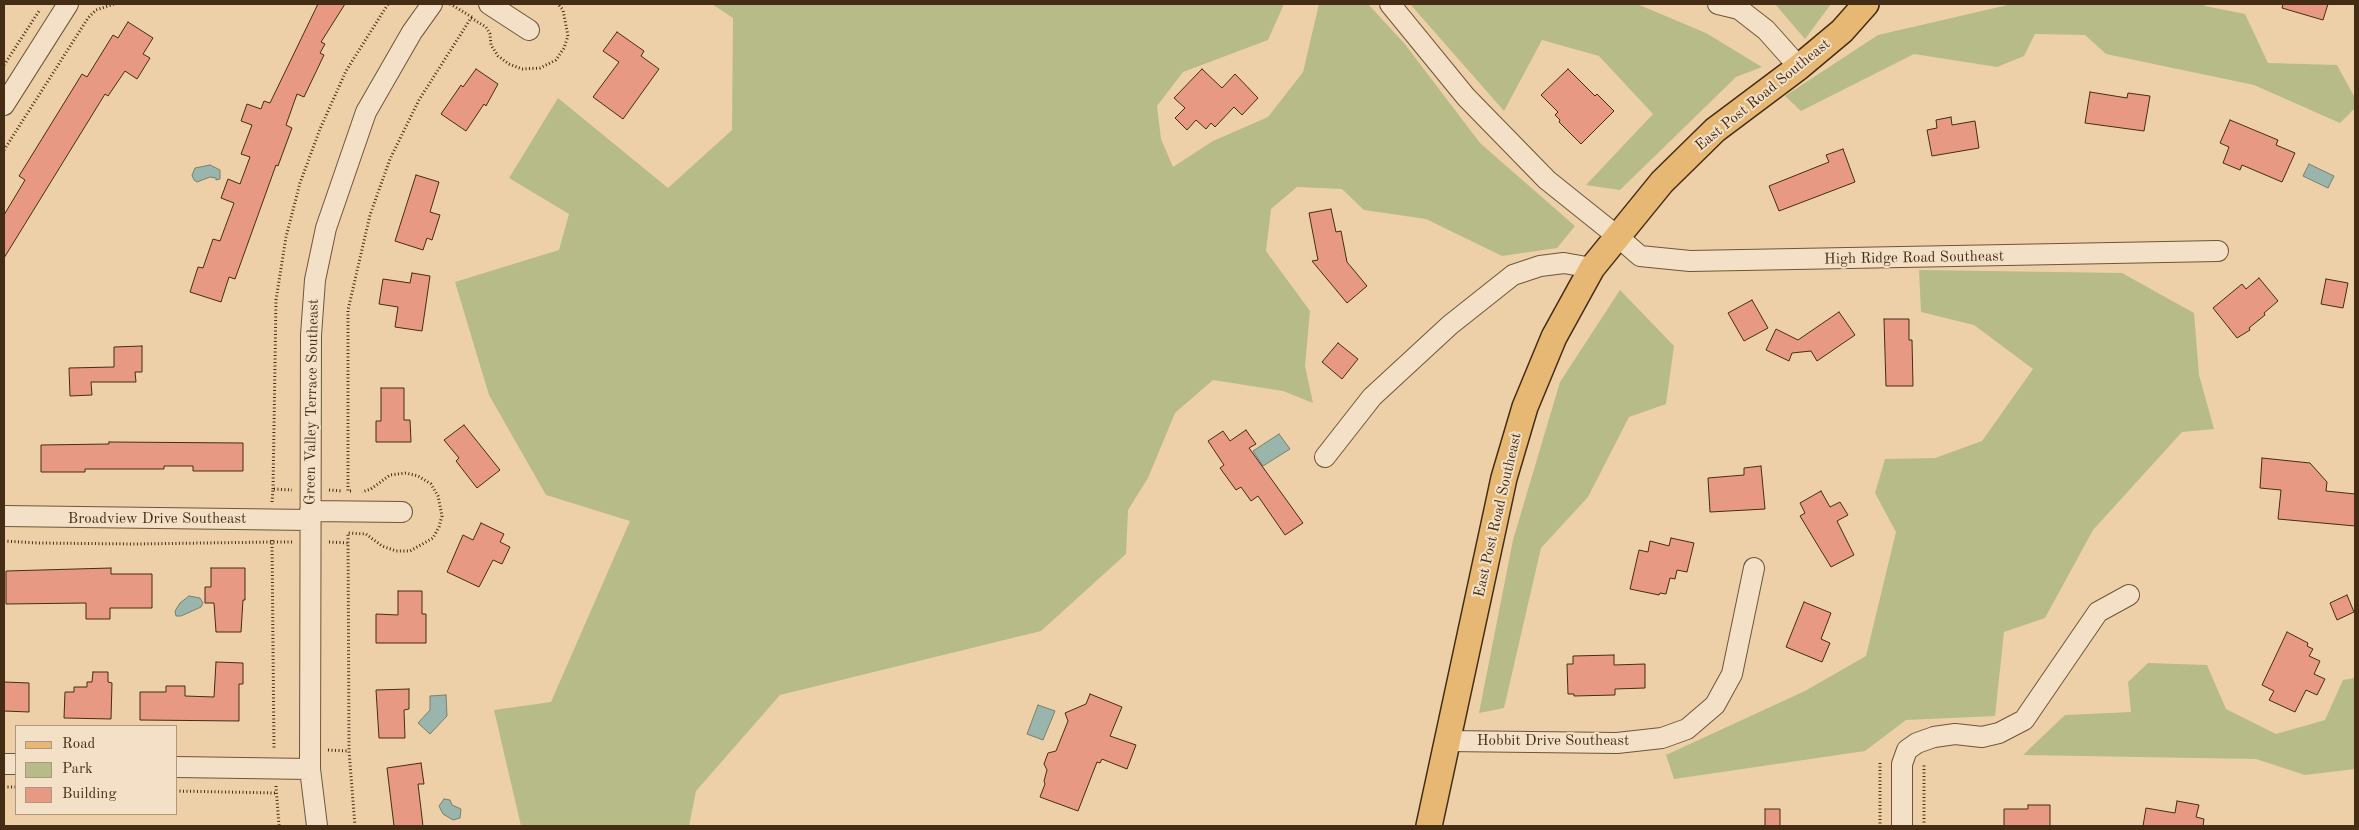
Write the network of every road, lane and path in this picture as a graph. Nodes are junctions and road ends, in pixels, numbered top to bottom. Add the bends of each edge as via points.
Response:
1 (44, 4) edge
2 (68, 4) edge
3 (114, 4) edge
4 (432, 4) edge
5 (450, 4) edge
6 (490, 4) edge
7 (558, 4) edge
8 (1390, 4) edge
9 (1718, 4) edge
10 (1866, 4) edge
11 (471, 18) junction
12 (529, 30) dead end
13 (4, 65) edge
14 (1799, 67) junction
15 (4, 105) edge
16 (4, 150) edge
17 (1617, 236) junction
18 (2218, 251) dead end
19 (1592, 268) junction
20 (1325, 457) dead end
21 (292, 490) dead end
22 (272, 507) dead end
23 (402, 512) dead end
24 (310, 515) junction
25 (4, 516) edge
26 (4, 540) edge
27 (327, 542) dead end
28 (349, 543) junction
29 (1754, 568) dead end
30 (2129, 595) dead end
31 (1448, 740) junction
32 (264, 750) dead end
33 (328, 750) dead end
34 (349, 751) junction
35 (1924, 762) dead end
36 (1880, 763) dead end
37 (178, 767) edge
38 (310, 769) junction
39 (276, 783) dead end
40 (178, 791) edge
41 (276, 793) junction
42 (279, 826) edge
43 (317, 826) edge
44 (355, 826) edge
45 (1429, 826) edge
46 (1880, 826) edge
47 (1902, 826) edge
48 (1924, 826) edge

1 - 13 path
2 - 15 street
3 - 16 path via 96,10 88,18
4 - 24 street, Green Valley Terrace Southeast via 366,112 326,228 315,280 311,335
5 - 11 path
6 - 12 street
7 - 11 path via 563,10 568,36 556,60 540,68 522,69 509,64 491,45 486,27
8 - 17 street, High Ridge Road Southeast via 1466,97 1547,180
9 - 14 street via 1739,9 1766,30
10 - 14 main road, East Post Road Southeast via 1842,31
11 - 28 path via 419,100 390,159 370,215 348,310 348,491 364,492 390,475 406,473 418,476 431,484 438,496 440,527 433,538 410,551 382,546 366,534 348,534
14 - 17 main road, East Post Road Southeast via 1715,130 1662,182
17 - 18 street, High Ridge Road Southeast via 1640,256 1690,262
17 - 19 main road, East Post Road Southeast
19 - 20 street via 1564,263 1512,275 1450,325 1372,398
19 - 31 main road, East Post Road Southeast via 1554,337 1514,442
21 - 22 path via 273,489
23 - 24 street, Broadview Drive Southeast
24 - 25 street, Broadview Drive Southeast
24 - 38 street, Green Valley Terrace Southeast
26 - 32 path via 136,544 272,542 274,750
27 - 28 path
28 - 34 path
29 - 31 street, Hobbit Drive Southeast via 1732,674 1716,705 1687,729 1662,738 1617,743
30 - 47 street via 2098,612 2024,720 2000,733 1982,737 1955,734 1934,737 1907,750 1902,764
31 - 45 main road, East Post Road Southeast
33 - 34 path
34 - 44 path
35 - 48 path
36 - 46 path
37 - 38 street
38 - 43 street, Green Valley Terrace Southeast
39 - 41 path
40 - 41 path
41 - 42 path

